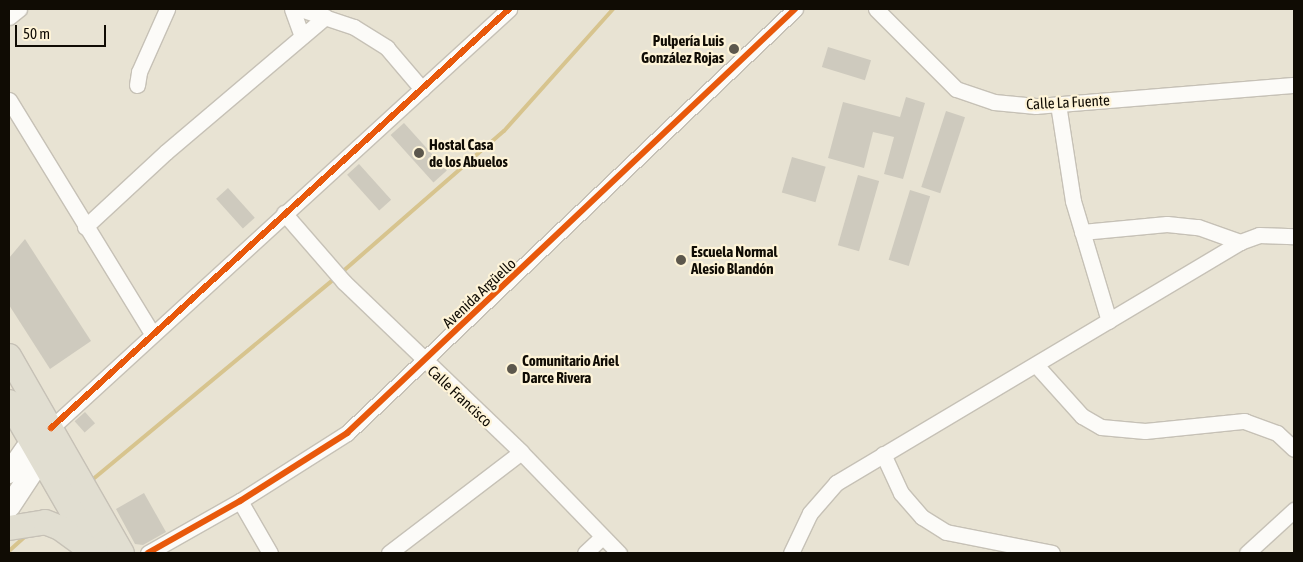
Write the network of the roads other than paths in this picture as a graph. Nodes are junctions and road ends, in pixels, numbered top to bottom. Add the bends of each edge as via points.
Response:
1 (19, 9) edge
2 (168, 9) edge
3 (292, 9) edge
4 (300, 9) edge
5 (509, 9) edge
6 (795, 9) edge
7 (876, 9) edge
8 (9, 17) edge
9 (325, 17) junction
10 (302, 36) junction
11 (137, 84) dead end
12 (1294, 85) edge
13 (422, 89) junction
14 (9, 100) edge
15 (1058, 104) junction
16 (284, 213) junction
17 (85, 227) junction
18 (1082, 232) junction
19 (1294, 236) edge
20 (1240, 242) junction
21 (1109, 321) junction
22 (152, 333) junction
23 (9, 356) edge
24 (424, 362) junction
25 (1036, 365) junction
26 (9, 402) edge
27 (51, 428) junction
28 (1294, 449) edge
29 (36, 450) junction
30 (521, 452) junction
31 (883, 454) junction
32 (9, 472) edge
33 (240, 501) junction
34 (9, 506) edge
35 (1294, 510) edge
36 (9, 528) edge
37 (602, 537) junction
38 (95, 553) edge
39 (122, 553) edge
40 (148, 553) edge
41 (270, 553) edge
42 (390, 553) edge
43 (585, 553) edge
44 (619, 553) edge
45 (791, 553) edge
46 (1052, 553) edge
47 (1247, 553) edge

1 - 8 street
2 - 11 street via 139,72
3 - 10 street
4 - 9 street
5 - 13 street
6 - 24 street, Avenida Argüello
7 - 15 street, Calle La Fuente via 956,89 994,102 1036,106
9 - 10 street
9 - 13 street via 354,27 387,48
10 - 17 street
12 - 15 street, Calle La Fuente
13 - 16 street
14 - 17 street
15 - 18 street via 1073,201
16 - 22 street
16 - 24 street, Calle Francisco via 344,282
17 - 22 street
18 - 20 street via 1167,224 1198,227
18 - 21 street
19 - 20 street via 1259,235
20 - 21 street
21 - 25 street
22 - 27 street
23 - 27 main road
24 - 30 street, Calle Francisco
24 - 33 street, Avenida Argüello via 347,433
25 - 28 street via 1082,416 1101,427 1146,431 1244,421 1277,433
25 - 31 street
26 - 29 main road
27 - 29 main road
27 - 39 main road
29 - 32 main road
29 - 34 main road
29 - 38 main road
30 - 37 street, Calle Francisco
30 - 42 street
31 - 45 street via 836,483 810,513
31 - 46 street via 901,493 922,517 946,532
33 - 40 street, Avenida Argüello
33 - 41 street
35 - 47 street
36 - 38 main road via 46,522
37 - 43 street
37 - 44 street, Calle Francisco

